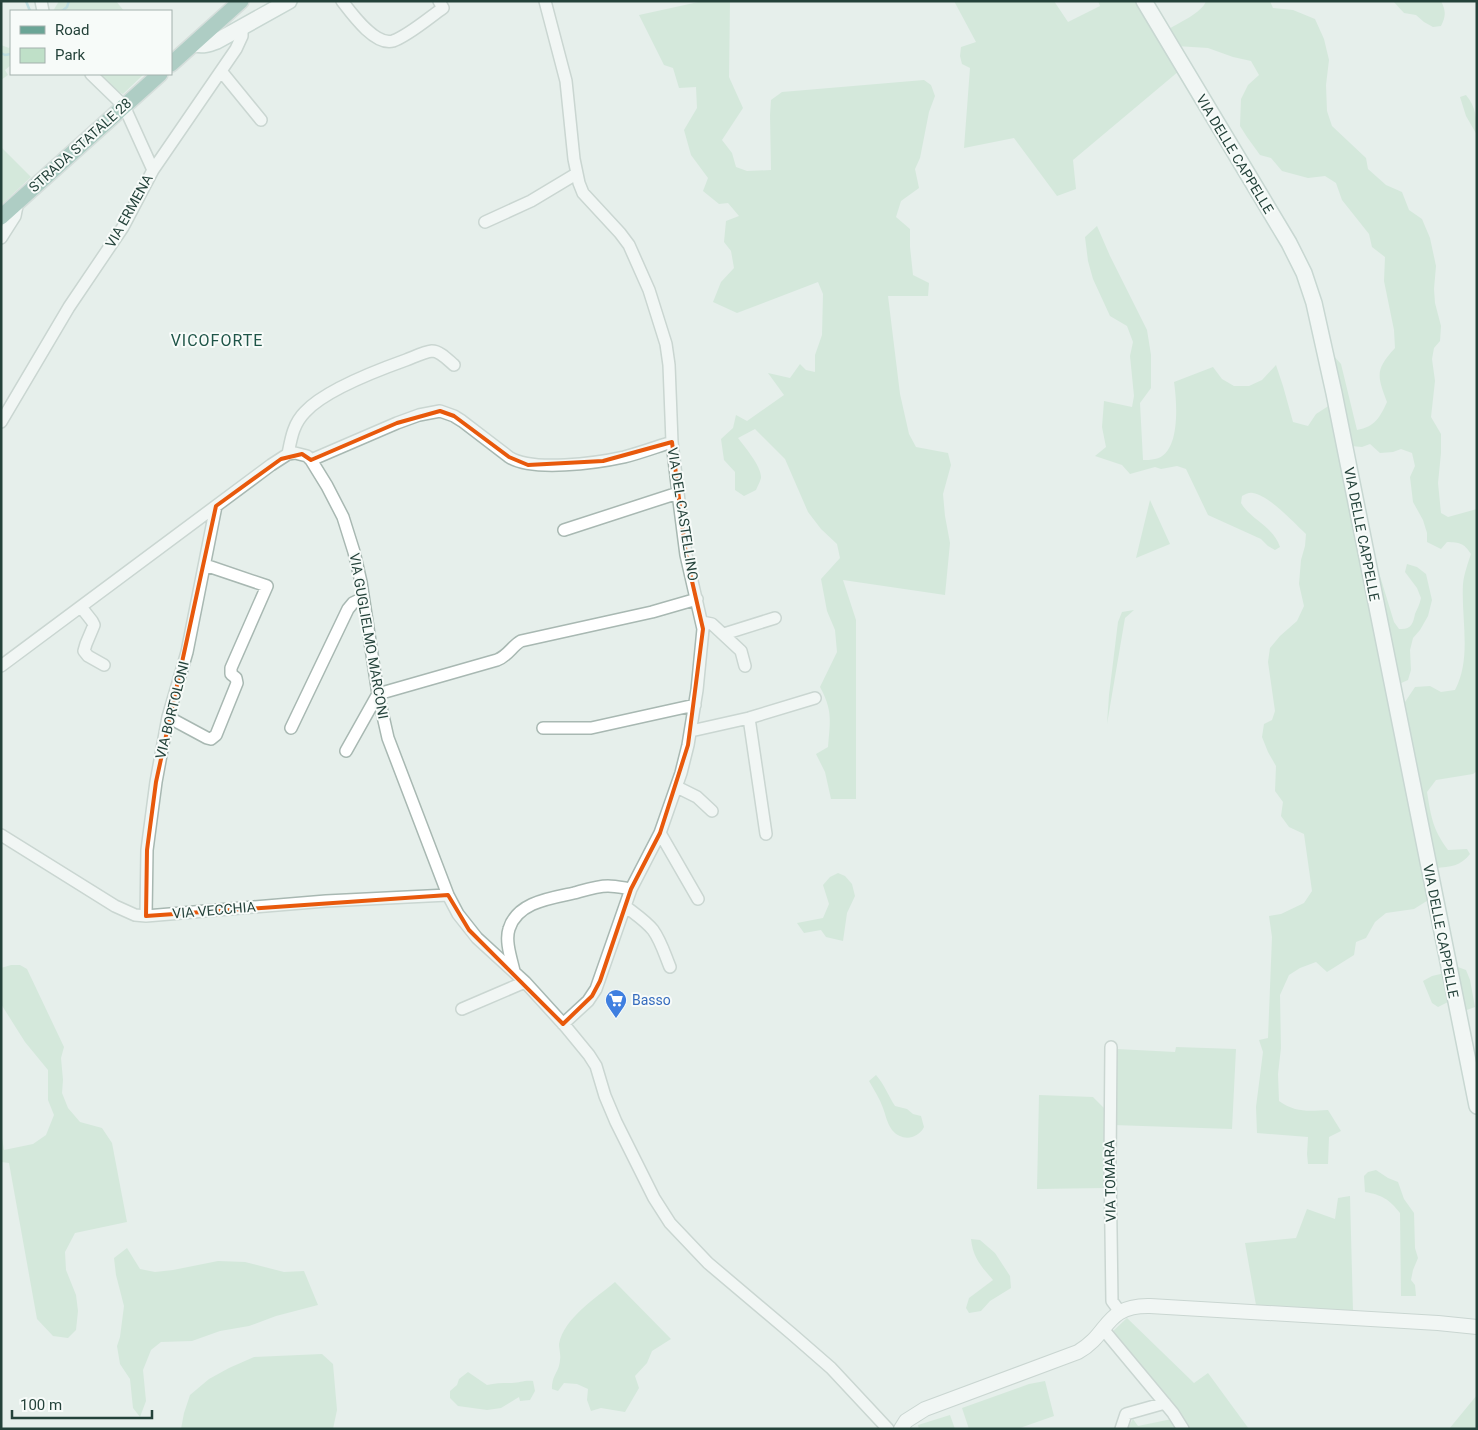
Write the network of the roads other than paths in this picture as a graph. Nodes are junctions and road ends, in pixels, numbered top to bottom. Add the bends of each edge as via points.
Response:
1 (241, 1) edge
2 (289, 1) edge
3 (342, 1) edge
4 (439, 1) edge
5 (545, 1) edge
6 (1144, 1) edge
7 (242, 28) junction
8 (194, 44) junction
9 (172, 63) edge
10 (221, 71) junction
11 (92, 75) edge
12 (159, 75) edge
13 (124, 106) junction
14 (262, 120) dead end
15 (153, 170) junction
16 (576, 174) junction
17 (18, 200) junction
18 (1, 217) edge
19 (485, 222) dead end
20 (1, 238) edge
21 (454, 366) dead end
22 (1, 422) edge
23 (672, 442) junction
24 (288, 454) junction
25 (311, 460) junction
26 (678, 493) junction
27 (216, 506) junction
28 (564, 530) dead end
29 (205, 565) junction
30 (363, 598) junction
31 (697, 599) junction
32 (81, 607) junction
33 (775, 618) dead end
34 (702, 622) junction
35 (724, 634) junction
36 (104, 665) dead end
37 (1, 666) edge
38 (745, 666) dead end
39 (378, 694) junction
40 (815, 698) dead end
41 (695, 705) junction
42 (168, 717) junction
43 (749, 718) junction
44 (292, 728) dead end
45 (543, 728) dead end
46 (691, 731) junction
47 (346, 751) dead end
48 (677, 788) junction
49 (712, 811) dead end
50 (660, 833) junction
51 (766, 834) dead end
52 (1, 835) edge
53 (631, 890) junction
54 (448, 896) junction
55 (698, 899) dead end
56 (625, 906) junction
57 (146, 916) junction
58 (670, 967) dead end
59 (514, 971) junction
60 (525, 982) junction
61 (462, 1009) dead end
62 (565, 1025) junction
63 (1111, 1047) dead end
64 (1477, 1106) edge
65 (1120, 1312) junction
66 (1477, 1327) edge
67 (1102, 1329) junction
68 (1165, 1403) junction
69 (885, 1428) edge
70 (901, 1429) edge
71 (1121, 1429) edge
72 (1183, 1429) edge

1 - 8 main road
2 - 7 main road
3 - 4 street via 373,35 387,41 405,35 443,8
5 - 16 street, VIA DEL CASTELLINO via 566,81
6 - 64 main road, VIA DELLE CAPPELLE via 1289,243 1314,303
7 - 8 main road via 210,44
7 - 10 street, VIA ERMENA via 240,42
8 - 9 main road
10 - 14 street
10 - 15 street, VIA ERMENA
11 - 13 street
12 - 13 main road, STRADA STATALE 28
13 - 15 street
13 - 17 main road, STRADA STATALE 28
15 - 22 street, VIA ERMENA via 123,228 69,307
16 - 19 street via 531,201
16 - 23 street, VIA DEL CASTELLINO via 583,193 629,244 649,290 669,356
17 - 18 main road, STRADA STATALE 28
17 - 20 street via 15,216
21 - 24 street via 438,352 432,351 341,388 313,404 301,417 293,430
23 - 25 street via 603,461 528,464 509,457 454,416 440,411 397,423
23 - 26 street, VIA DEL CASTELLINO
24 - 25 street via 302,454
24 - 27 street
25 - 30 street, VIA GUGLIELMO MARCONI via 343,517
26 - 28 street
26 - 31 street, VIA DEL CASTELLINO via 686,555
27 - 29 street, VIA BORTOLONI
27 - 32 street
29 - 42 street, VIA BORTOLONI via 187,652
29 - 42 street via 267,586 231,668 237,683 216,735 207,738
30 - 39 street, VIA GUGLIELMO MARCONI
30 - 44 street via 348,609
31 - 34 street, VIA DEL CASTELLINO
31 - 39 street via 521,641 498,660
32 - 36 street via 93,623 84,651
32 - 37 street
33 - 35 street
34 - 35 street via 712,624
34 - 41 street, VIA DEL CASTELLINO
35 - 38 street via 741,651
39 - 47 street
39 - 54 street, VIA GUGLIELMO MARCONI via 394,757
40 - 43 street
41 - 45 street via 590,728
41 - 46 street, VIA DEL CASTELLINO
42 - 57 street, VIA BORTOLONI via 147,850
43 - 46 street
43 - 51 street
46 - 48 street, VIA DEL CASTELLINO
48 - 49 street via 697,797
48 - 50 street, VIA DEL CASTELLINO
50 - 53 street, VIA DEL CASTELLINO
50 - 55 street
52 - 57 street, VIA VECCHIA via 114,906
53 - 56 street, VIA DEL CASTELLINO
53 - 59 street via 599,887 545,900 523,910 509,929
54 - 57 street, VIA VECCHIA via 326,901
54 - 59 street, VIA GUGLIELMO MARCONI via 469,930
56 - 58 street via 653,930
56 - 62 street, VIA DEL CASTELLINO via 596,989
59 - 60 street, VIA GUGLIELMO MARCONI
60 - 61 street
60 - 62 street, VIA GUGLIELMO MARCONI
62 - 69 street, VIA GUGLIELMO MARCONI via 590,1054 613,1116 670,1223 708,1263 831,1368
63 - 65 street, VIA TOMARA via 1112,1301
65 - 66 street via 1134,1306 1150,1306
65 - 67 street
67 - 68 street
67 - 70 street via 1078,1352 925,1409 906,1421
68 - 71 street via 1126,1414
68 - 72 street

